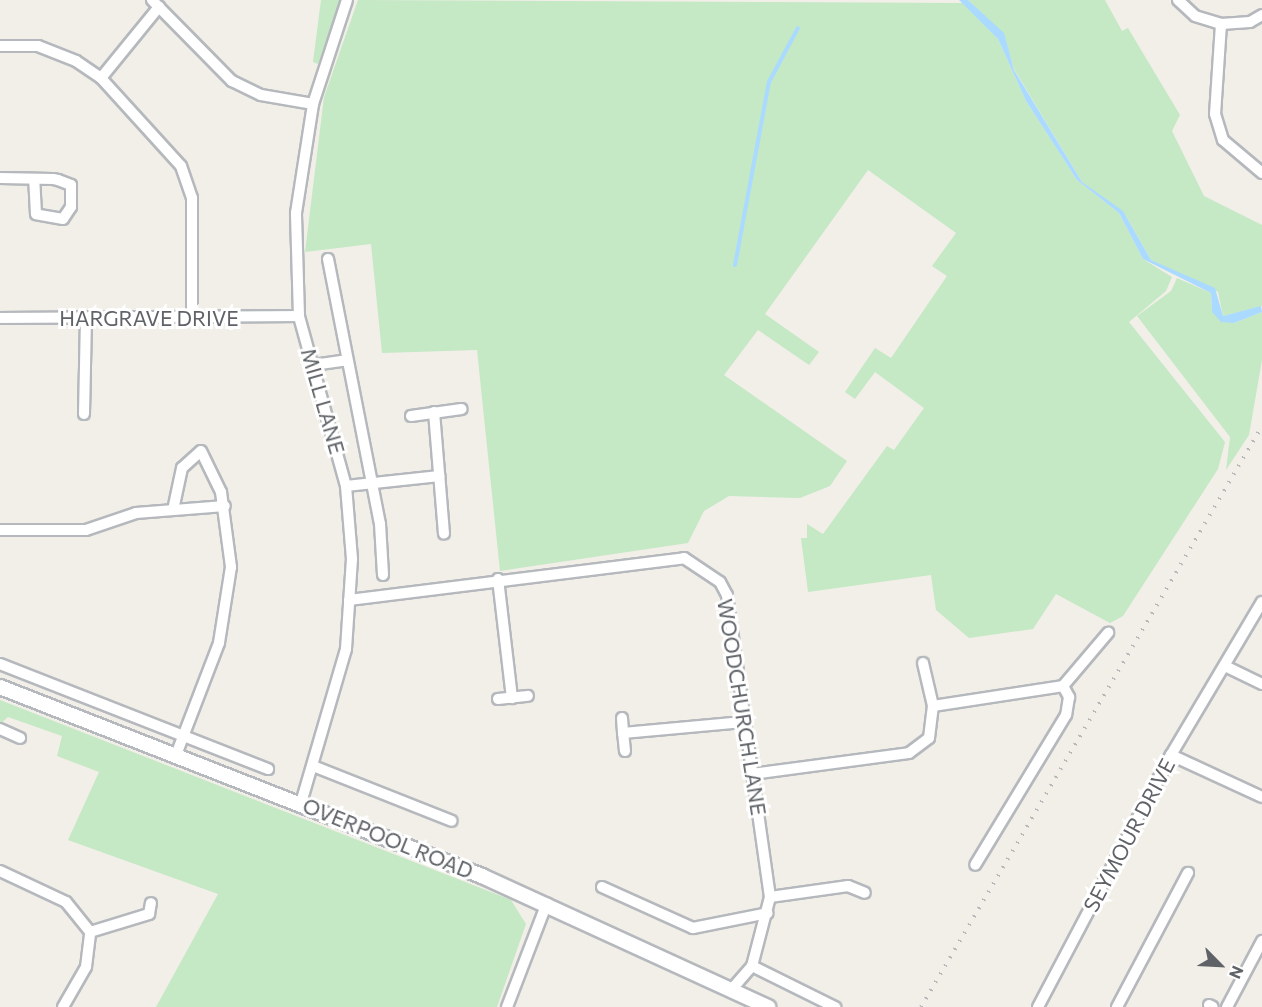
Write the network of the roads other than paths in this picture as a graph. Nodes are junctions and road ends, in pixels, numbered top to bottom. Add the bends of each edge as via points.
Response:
1 (347, 0) edge
2 (1178, 0) edge
3 (156, 4) edge
4 (1262, 15) edge
5 (1221, 24) junction
6 (0, 46) edge
7 (101, 78) junction
8 (313, 104) junction
9 (1262, 173) edge
10 (0, 178) edge
11 (34, 179) junction
12 (328, 259) dead end
13 (299, 316) junction
14 (0, 318) edge
15 (86, 318) junction
16 (192, 318) junction
17 (347, 360) junction
18 (313, 365) junction
19 (462, 409) dead end
20 (434, 412) junction
21 (84, 414) dead end
22 (411, 416) dead end
23 (439, 476) junction
24 (371, 483) junction
25 (346, 486) junction
26 (225, 506) junction
27 (173, 510) junction
28 (0, 530) edge
29 (444, 534) dead end
30 (383, 575) dead end
31 (498, 579) junction
32 (349, 600) junction
33 (1262, 602) edge
34 (1259, 615) edge
35 (1108, 633) dead end
36 (923, 663) dead end
37 (0, 664) edge
38 (1227, 667) junction
39 (1262, 684) edge
40 (1064, 686) junction
41 (0, 687) edge
42 (528, 696) dead end
43 (512, 698) junction
44 (498, 699) dead end
45 (933, 706) junction
46 (622, 718) dead end
47 (743, 722) junction
48 (0, 729) edge
49 (623, 733) junction
50 (184, 736) junction
51 (20, 738) dead end
52 (625, 751) dead end
53 (176, 755) junction
54 (1171, 755) junction
55 (313, 766) junction
56 (268, 769) dead end
57 (752, 774) junction
58 (1262, 797) edge
59 (301, 803) junction
60 (453, 821) dead end
61 (975, 865) dead end
62 (0, 872) edge
63 (1188, 873) dead end
64 (603, 887) dead end
65 (865, 893) dead end
66 (770, 897) junction
67 (547, 903) junction
68 (152, 912) dead end
69 (768, 914) junction
70 (90, 933) junction
71 (1262, 940) edge
72 (752, 966) junction
73 (733, 988) junction
74 (63, 1007) edge
75 (507, 1007) edge
76 (768, 1007) edge
77 (835, 1007) edge
78 (1038, 1007) edge
79 (1117, 1007) edge
80 (1227, 1007) edge

1 - 8 street, MILL LANE
2 - 5 street via 1195,16
3 - 7 street
3 - 8 street via 232,81 261,95
4 - 5 street via 1250,22
5 - 9 street via 1215,114 1223,140
6 - 7 street via 38,46
7 - 16 street via 169,151 186,179 192,208
8 - 13 street, MILL LANE via 296,213
10 - 11 street
11 - 11 street via 71,185 71,207 63,219 36,214
12 - 17 street
13 - 16 street, HARGRAVE DRIVE
13 - 18 street, MILL LANE
14 - 15 street, HARGRAVE DRIVE
15 - 16 street, HARGRAVE DRIVE
15 - 21 street
17 - 18 street
17 - 24 street
18 - 25 street, MILL LANE
19 - 20 street
20 - 22 street
20 - 23 street
23 - 24 street
23 - 29 street
24 - 25 street
24 - 30 street
25 - 32 street, MILL LANE
26 - 27 street
26 - 27 street via 216,475 201,451 182,468
26 - 50 street via 231,567 225,618
27 - 28 street via 136,513 86,530
31 - 32 street, WOODCHURCH LANE
31 - 43 street
31 - 47 street, WOODCHURCH LANE via 684,558 698,563 728,595
32 - 55 street, MILL LANE via 346,649
33 - 34 street, SEYMOUR DRIVE
34 - 38 street, SEYMOUR DRIVE
35 - 40 street
36 - 45 street
37 - 50 street
38 - 39 street
38 - 54 street, SEYMOUR DRIVE
40 - 45 street
40 - 61 street via 1069,697 1066,716
41 - 53 main road, OVERPOOL ROAD
42 - 43 street
43 - 44 street
45 - 57 street via 929,738 909,753
46 - 49 street
47 - 49 street
47 - 57 street, WOODCHURCH LANE
48 - 51 street
49 - 52 street
50 - 53 street
50 - 56 street
53 - 59 main road, OVERPOOL ROAD
54 - 58 street
54 - 78 street, SEYMOUR DRIVE
55 - 59 street, MILL LANE
55 - 60 street, OVERPOOL ROAD
57 - 66 street, WOODCHURCH LANE
59 - 67 main road, OVERPOOL ROAD
62 - 70 street via 66,902
63 - 79 street
64 - 69 street via 693,928
65 - 66 street via 848,886
66 - 69 street, WOODCHURCH LANE
67 - 73 main road, OVERPOOL ROAD
67 - 75 street
68 - 70 street
69 - 72 street, WOODCHURCH LANE
70 - 74 street via 86,967
71 - 80 street
72 - 73 street, WOODCHURCH LANE
72 - 77 street
73 - 76 main road, OVERPOOL ROAD

